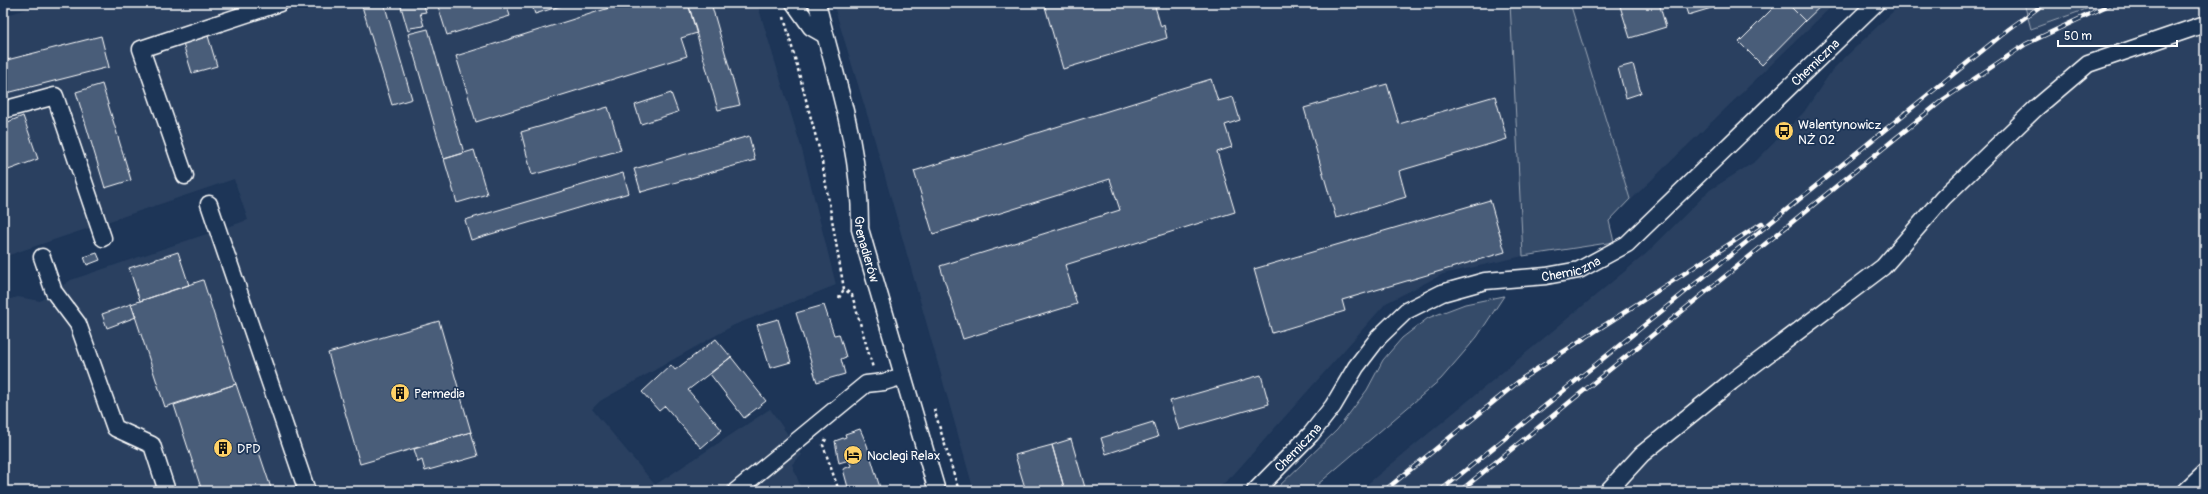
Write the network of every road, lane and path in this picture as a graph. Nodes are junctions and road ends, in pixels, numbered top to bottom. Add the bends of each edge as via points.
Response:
1 (280, 3) edge
2 (817, 3) edge
3 (1876, 3) edge
4 (788, 8) edge
5 (2202, 25) dead end
6 (825, 35) junction
7 (3, 110) edge
8 (185, 176) dead end
9 (209, 204) dead end
10 (103, 238) dead end
11 (42, 257) dead end
12 (844, 290) junction
13 (839, 298) dead end
14 (903, 376) junction
15 (884, 382) junction
16 (934, 409) dead end
17 (832, 434) dead end
18 (2205, 473) edge
19 (167, 491) edge
20 (307, 491) edge
21 (736, 491) edge
22 (839, 491) edge
23 (937, 491) edge
24 (959, 491) edge
25 (1255, 491) edge
26 (1608, 491) edge
27 (2186, 491) edge

1 - 8 street via 141,49
2 - 6 street, Grenadierów
3 - 25 street, Chemiczna via 1627,244 1579,270 1546,276 1485,281 1442,293 1406,311 1379,337 1356,367 1334,406 1312,434
4 - 6 street
4 - 12 path via 822,156
5 - 26 street via 2088,64 2035,109 1943,198 1883,267 1731,382 1642,454
6 - 14 street, Grenadierów via 850,123 861,196 860,229
7 - 10 street via 55,96
9 - 20 street
11 - 19 street via 54,292 78,324 115,428 152,445
12 - 13 path
12 - 15 path via 852,295 874,370
14 - 15 street
14 - 23 street, Grenadierów
15 - 21 street via 866,384
16 - 24 path
17 - 22 path via 823,445
18 - 27 street

